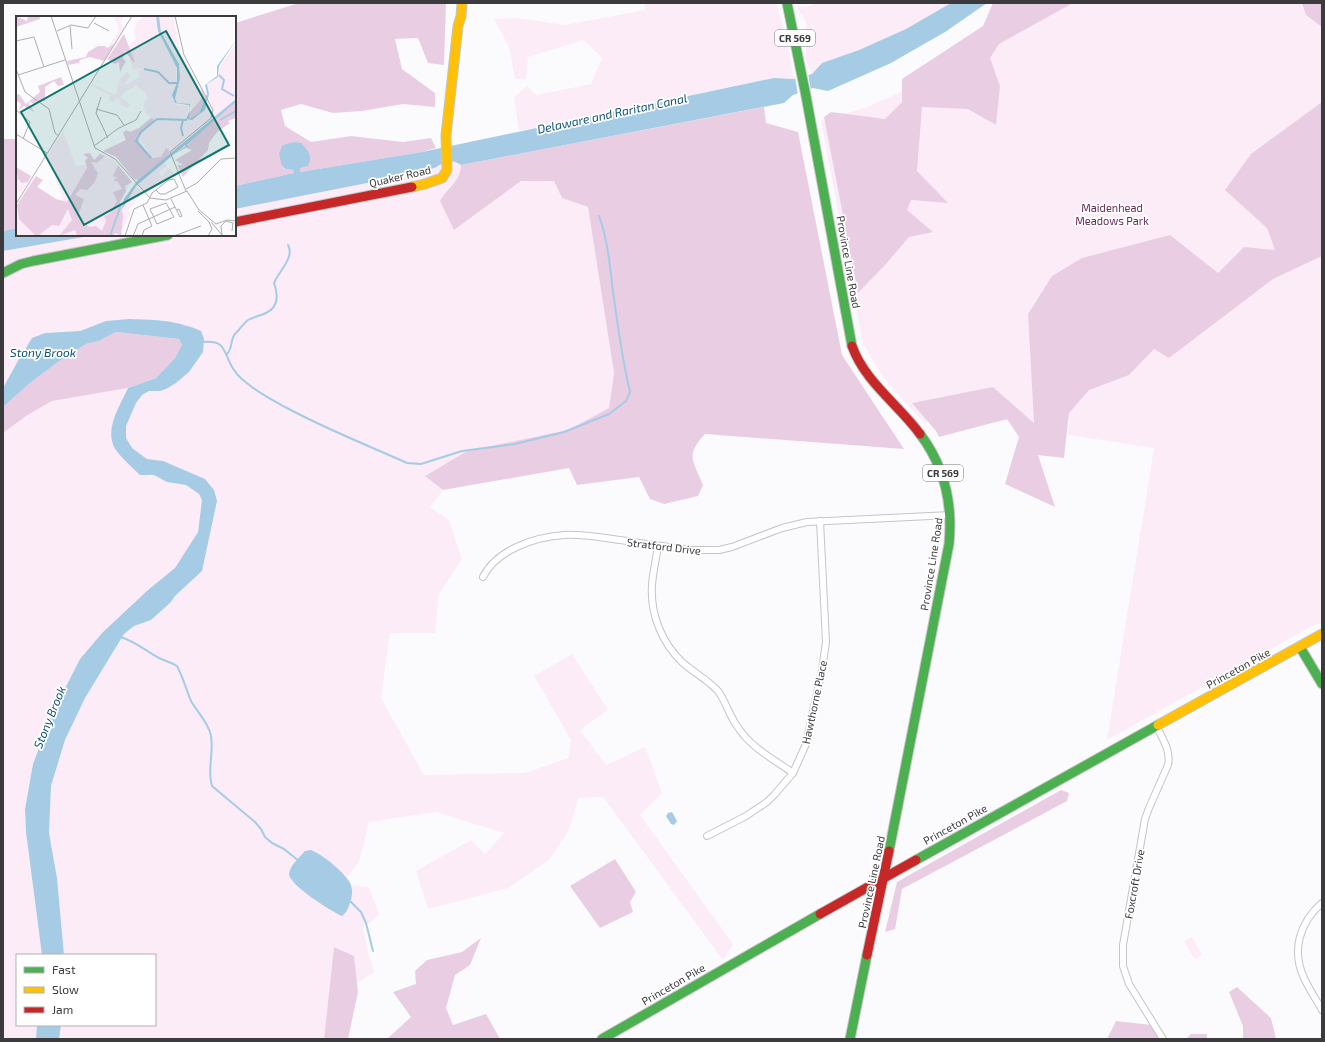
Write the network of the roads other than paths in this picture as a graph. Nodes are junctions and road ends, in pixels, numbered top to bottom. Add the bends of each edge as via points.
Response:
1 (456, 3) edge
2 (462, 3) edge
3 (787, 3) edge
4 (458, 26) junction
5 (236, 222) edge
6 (163, 236) edge
7 (3, 273) edge
8 (951, 515) junction
9 (820, 521) junction
10 (658, 546) junction
11 (483, 576) dead end
12 (1322, 634) edge
13 (1300, 647) junction
14 (1322, 684) edge
15 (1157, 727) junction
16 (793, 773) junction
17 (707, 836) dead end
18 (884, 878) junction
19 (1322, 903) edge
20 (1322, 1010) edge
21 (602, 1039) edge
22 (850, 1039) edge
23 (1163, 1039) edge

1 - 4 main road, Quaker Road
2 - 4 main road, Quaker Road
3 - 8 main road, Province Line Road / CR 569 via 852,346 868,376 931,447 947,486
4 - 5 main road, Quaker Road via 447,120 447,165 442,178 425,184
6 - 7 main road via 33,261
8 - 9 street, Stratford Drive
8 - 18 main road, Province Line Road / CR 569 via 949,544
9 - 10 street, Stratford Drive via 793,525 719,550
9 - 16 street, Hawthorne Place via 826,626 824,658 810,733
10 - 11 street, Stratford Drive via 578,535 552,536 503,555 490,565
10 - 16 street via 652,600 657,623 667,644 683,662 719,693 736,726 750,743
12 - 13 main road, Princeton Pike
13 - 14 main road
13 - 15 main road, Princeton Pike
15 - 18 main road, Princeton Pike
15 - 23 street, Foxcroft Drive via 1170,759 1145,819 1122,955 1129,984
16 - 17 street, Hawthorne Place via 767,802
18 - 21 main road, Princeton Pike
18 - 22 main road, Province Line Road
19 - 20 street via 1314,909 1304,925 1299,938 1298,953 1300,970

